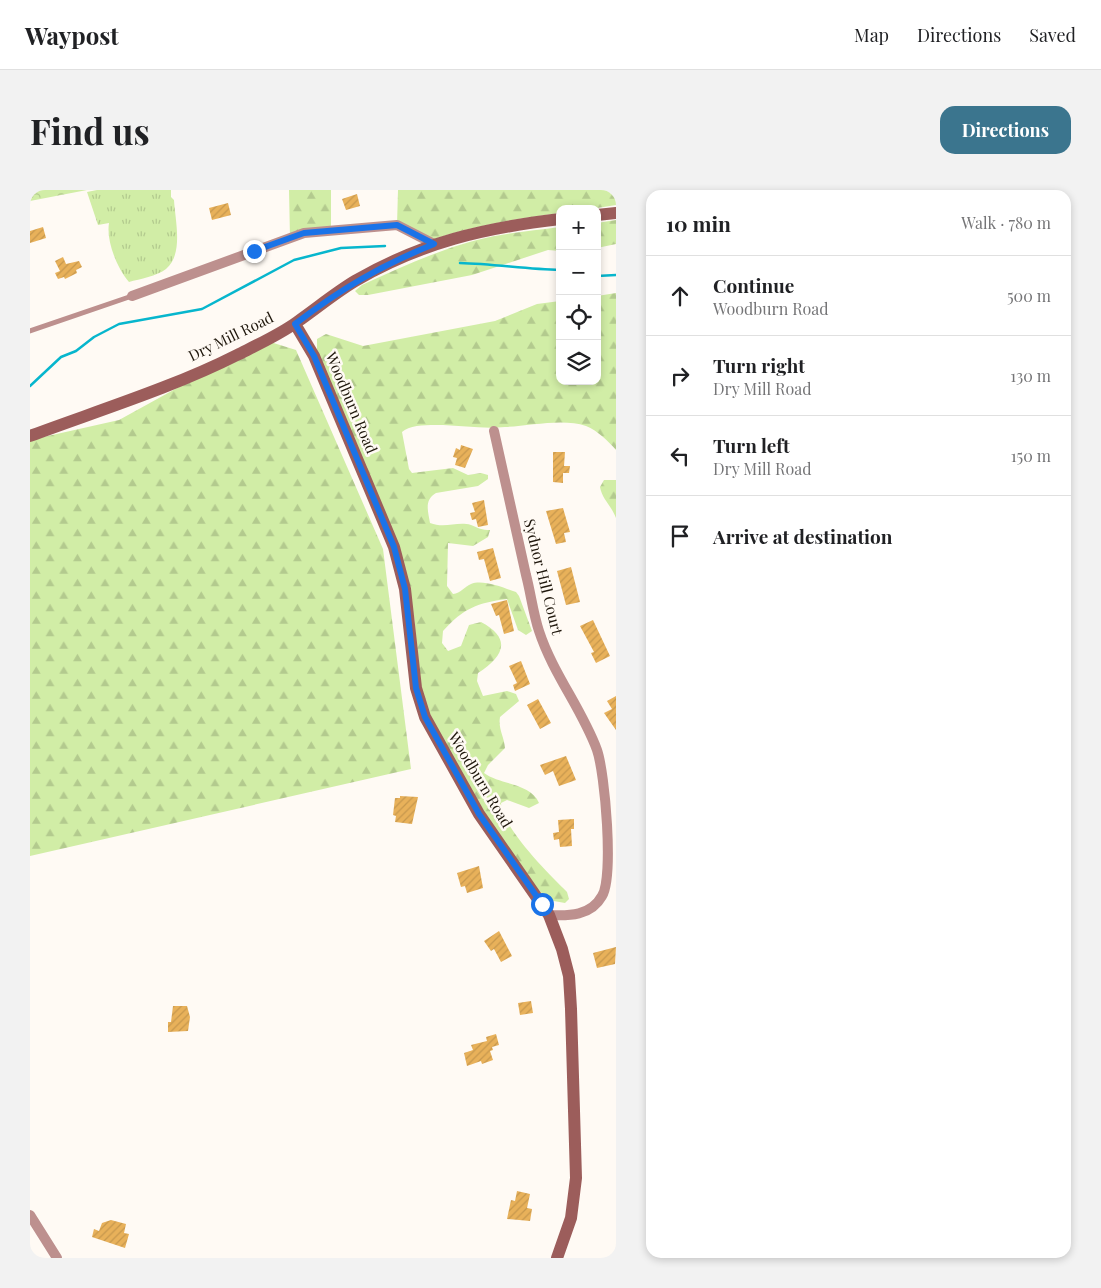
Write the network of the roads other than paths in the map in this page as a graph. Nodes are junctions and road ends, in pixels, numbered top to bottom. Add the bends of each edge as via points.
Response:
1 (616, 213) edge
2 (601, 215) edge
3 (556, 220) edge
4 (434, 244) junction
5 (132, 296) joint
6 (295, 324) junction
7 (30, 331) edge
8 (494, 431) dead end
9 (30, 436) edge
10 (549, 915) junction
11 (30, 1214) edge
12 (57, 1258) edge
13 (557, 1258) edge

1 - 2 street
3 - 4 street, Dry Mill Road via 472,232
4 - 5 street via 397,225 304,233
4 - 6 street, Dry Mill Road via 357,280
5 - 7 lane
6 - 9 street, Dry Mill Road via 236,356
6 - 10 street, Woodburn Road via 314,356 394,547 405,589 416,688 425,717 479,814
8 - 10 street, Sydnor Hill Court via 538,629 554,668 595,745 604,783 607,863 604,892 595,905 584,912
10 - 13 street, Woodburn Road via 569,976 574,1070 576,1178 571,1218
11 - 12 street

